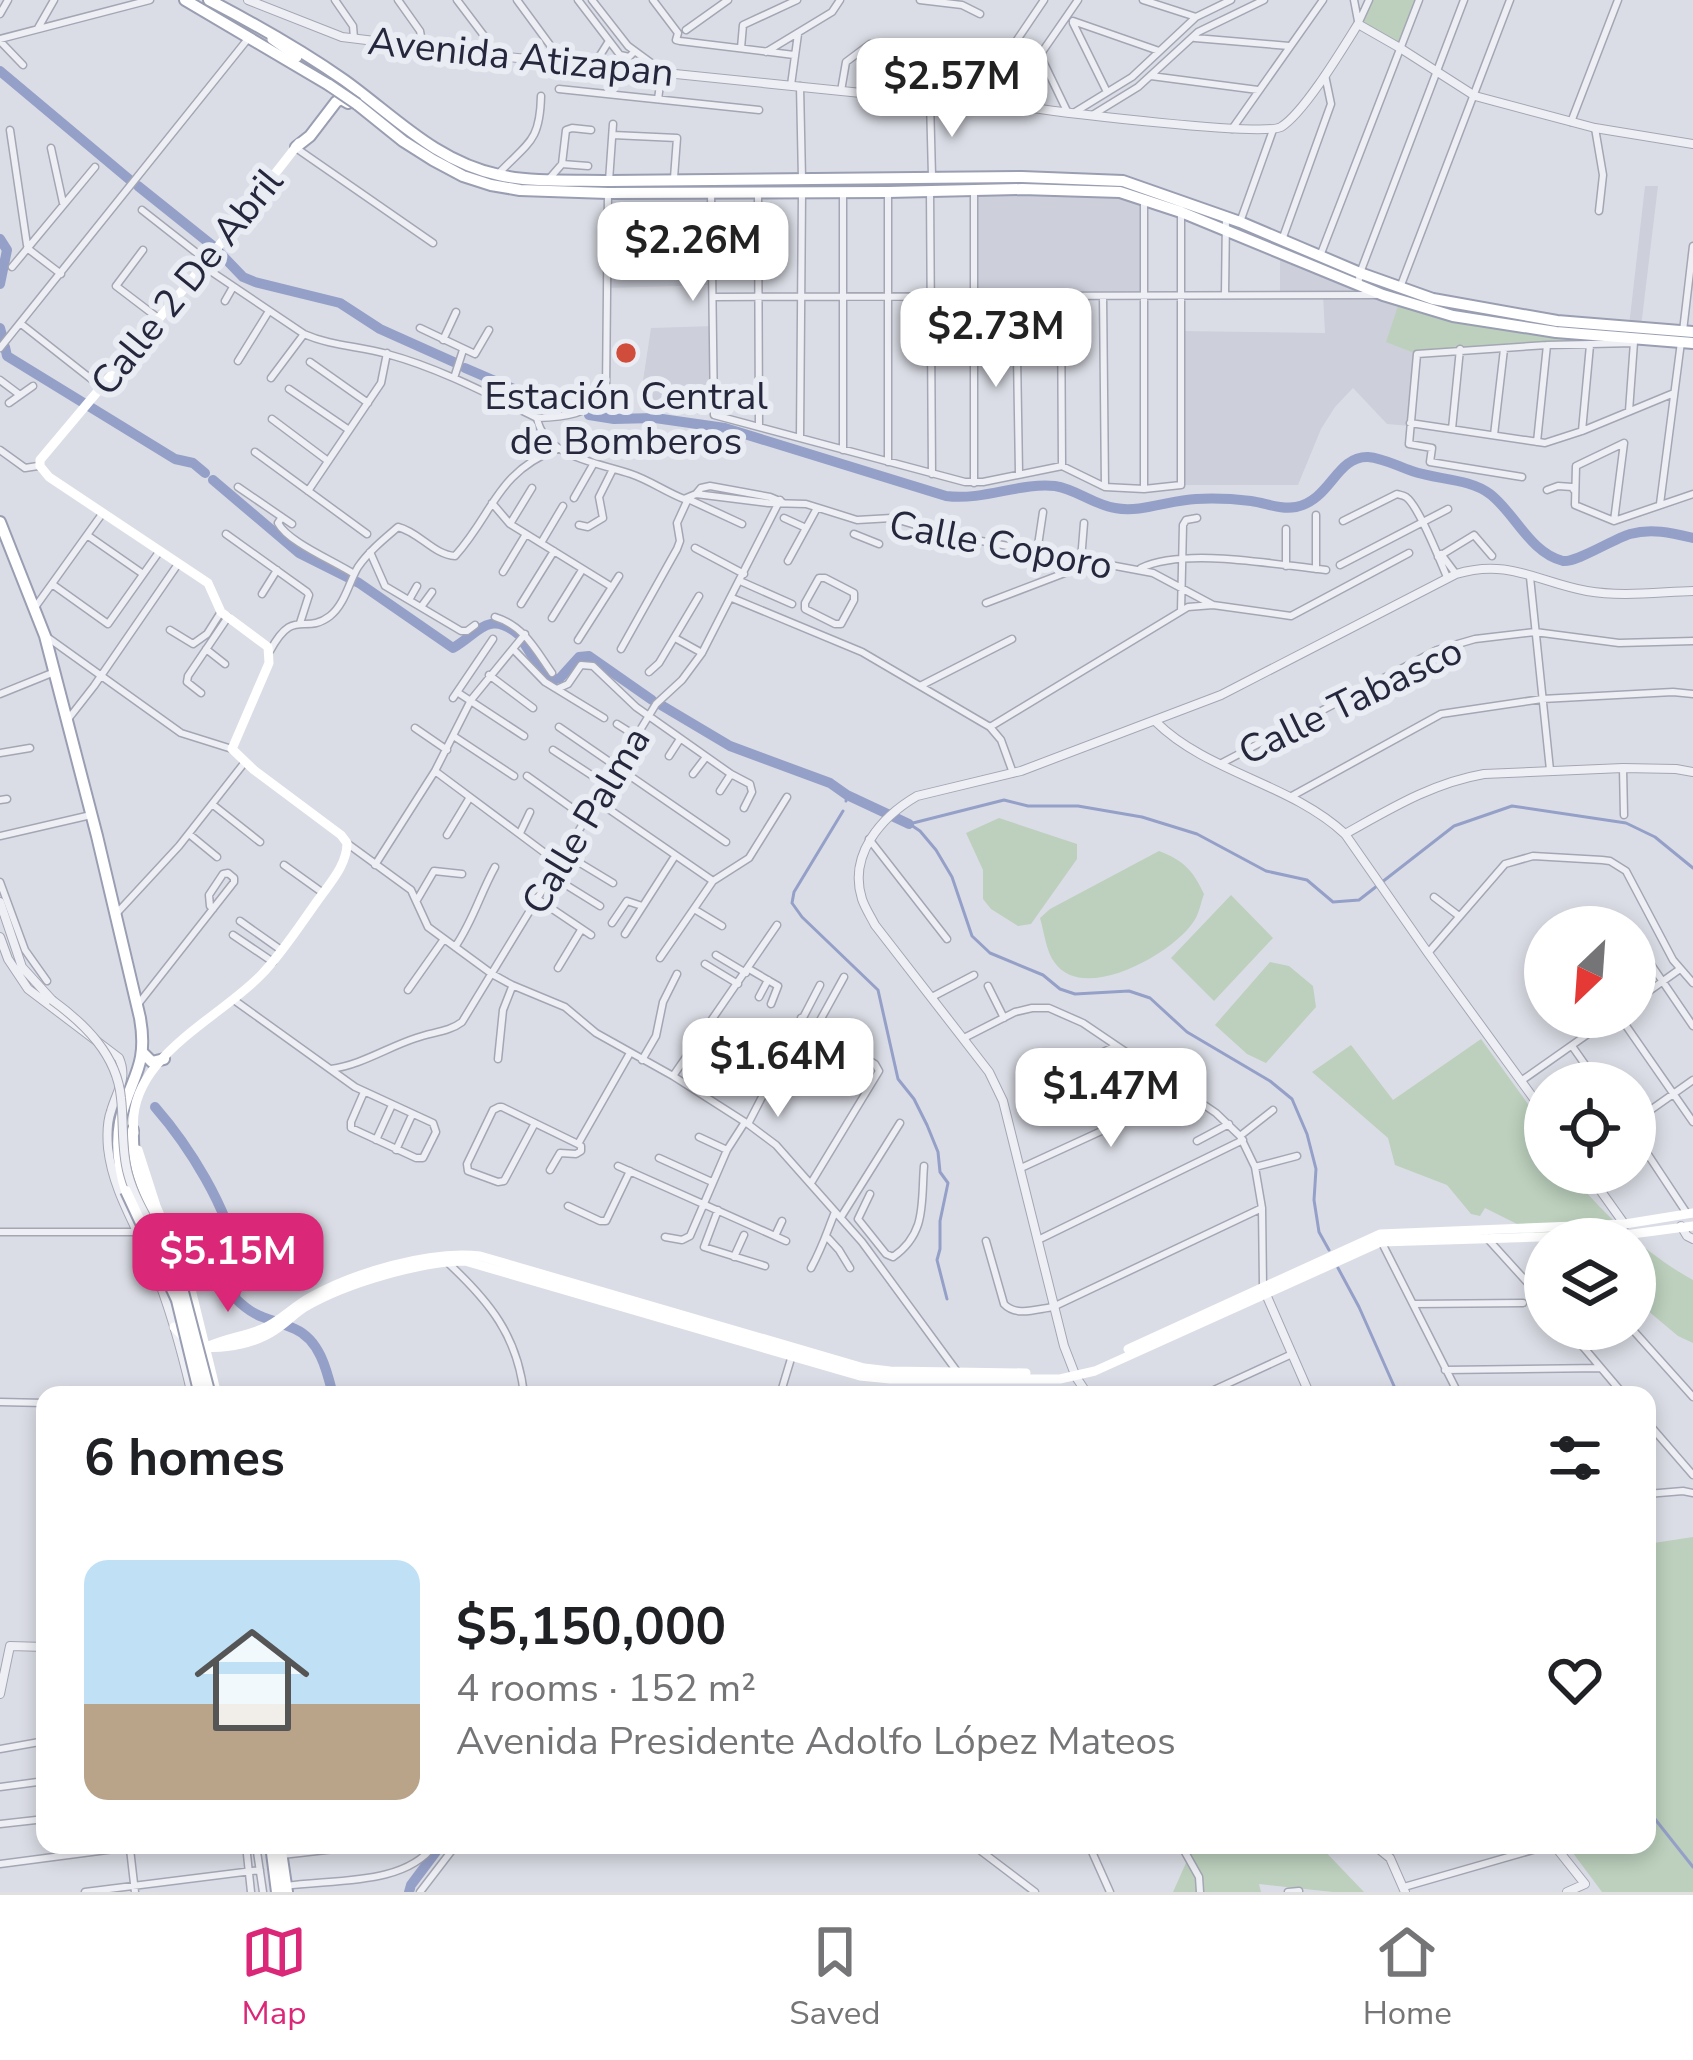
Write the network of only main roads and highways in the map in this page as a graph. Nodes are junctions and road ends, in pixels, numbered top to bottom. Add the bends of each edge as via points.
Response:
1 (185, 0) edge
2 (209, 0) edge
3 (247, 20) junction
4 (297, 57) tunnel mouth
5 (332, 91) junction
6 (403, 142) junction
7 (296, 147) junction
8 (1077, 183) junction
9 (931, 185) junction
10 (608, 187) junction
11 (712, 187) junction
12 (802, 187) junction
13 (1144, 192) junction
14 (1225, 223) junction
15 (1359, 279) junction
16 (1454, 310) junction
17 (1688, 337) edge
18 (1, 528) edge
19 (143, 1053) junction
20 (164, 1059) junction
21 (123, 1083) road end
22 (126, 1102) junction
23 (110, 1113) road end
24 (133, 1130) junction
25 (1689, 1221) edge
26 (1656, 1229) edge
27 (1483, 1234) junction
28 (1524, 1236) edge
29 (190, 1285) junction
30 (165, 1296) road end
31 (281, 1322) junction
32 (174, 1327) road end
33 (206, 1348) junction
34 (223, 1348) junction
35 (187, 1372) road end
36 (213, 1377) junction
37 (193, 1386) edge
38 (211, 1386) edge
39 (214, 1386) edge
40 (277, 1854) edge
41 (281, 1889) edge

1 - 5 main road
2 - 3 main road
3 - 4 main road
3 - 10 main road via 467,165
5 - 6 main road, bridge
5 - 7 main road, Calle 2 De Abril
6 - 7 main road via 341,99
6 - 10 main road via 491,185
7 - 20 main road, Calle 2 De Abril via 40,466 212,586 224,614 264,643 268,662 232,749 347,843 342,864 273,962
8 - 9 main road
8 - 9 main road
8 - 13 main road via 1123,181
9 - 12 main road
9 - 12 main road via 888,192
10 - 11 main road
10 - 11 main road
11 - 12 main road
11 - 12 main road
13 - 14 main road
13 - 14 main road
14 - 15 main road
14 - 15 main road via 1240,222
15 - 16 main road
15 - 16 main road via 1383,295
16 - 17 main road
16 - 17 main road via 1556,332
18 - 19 main road via 68,719 139,999
19 - 20 main road via 152,1062
19 - 22 main road
20 - 24 main road via 141,1087
21 - 22 main road
22 - 23 main road
22 - 37 main road, bridge via 121,1191 177,1300
24 - 29 main road
24 - 38 main road, bridge via 133,1161
25 - 26 main road
25 - 27 main road
27 - 28 main road
27 - 31 main road via 1380,1238 1075,1375 928,1376 793,1354 480,1256 349,1280 305,1299
29 - 30 main road via 181,1301
29 - 33 main road
31 - 33 main road
31 - 34 main road
32 - 33 main road
33 - 34 main road
33 - 35 main road
33 - 36 main road
34 - 36 main road
36 - 39 main road
40 - 41 main road

